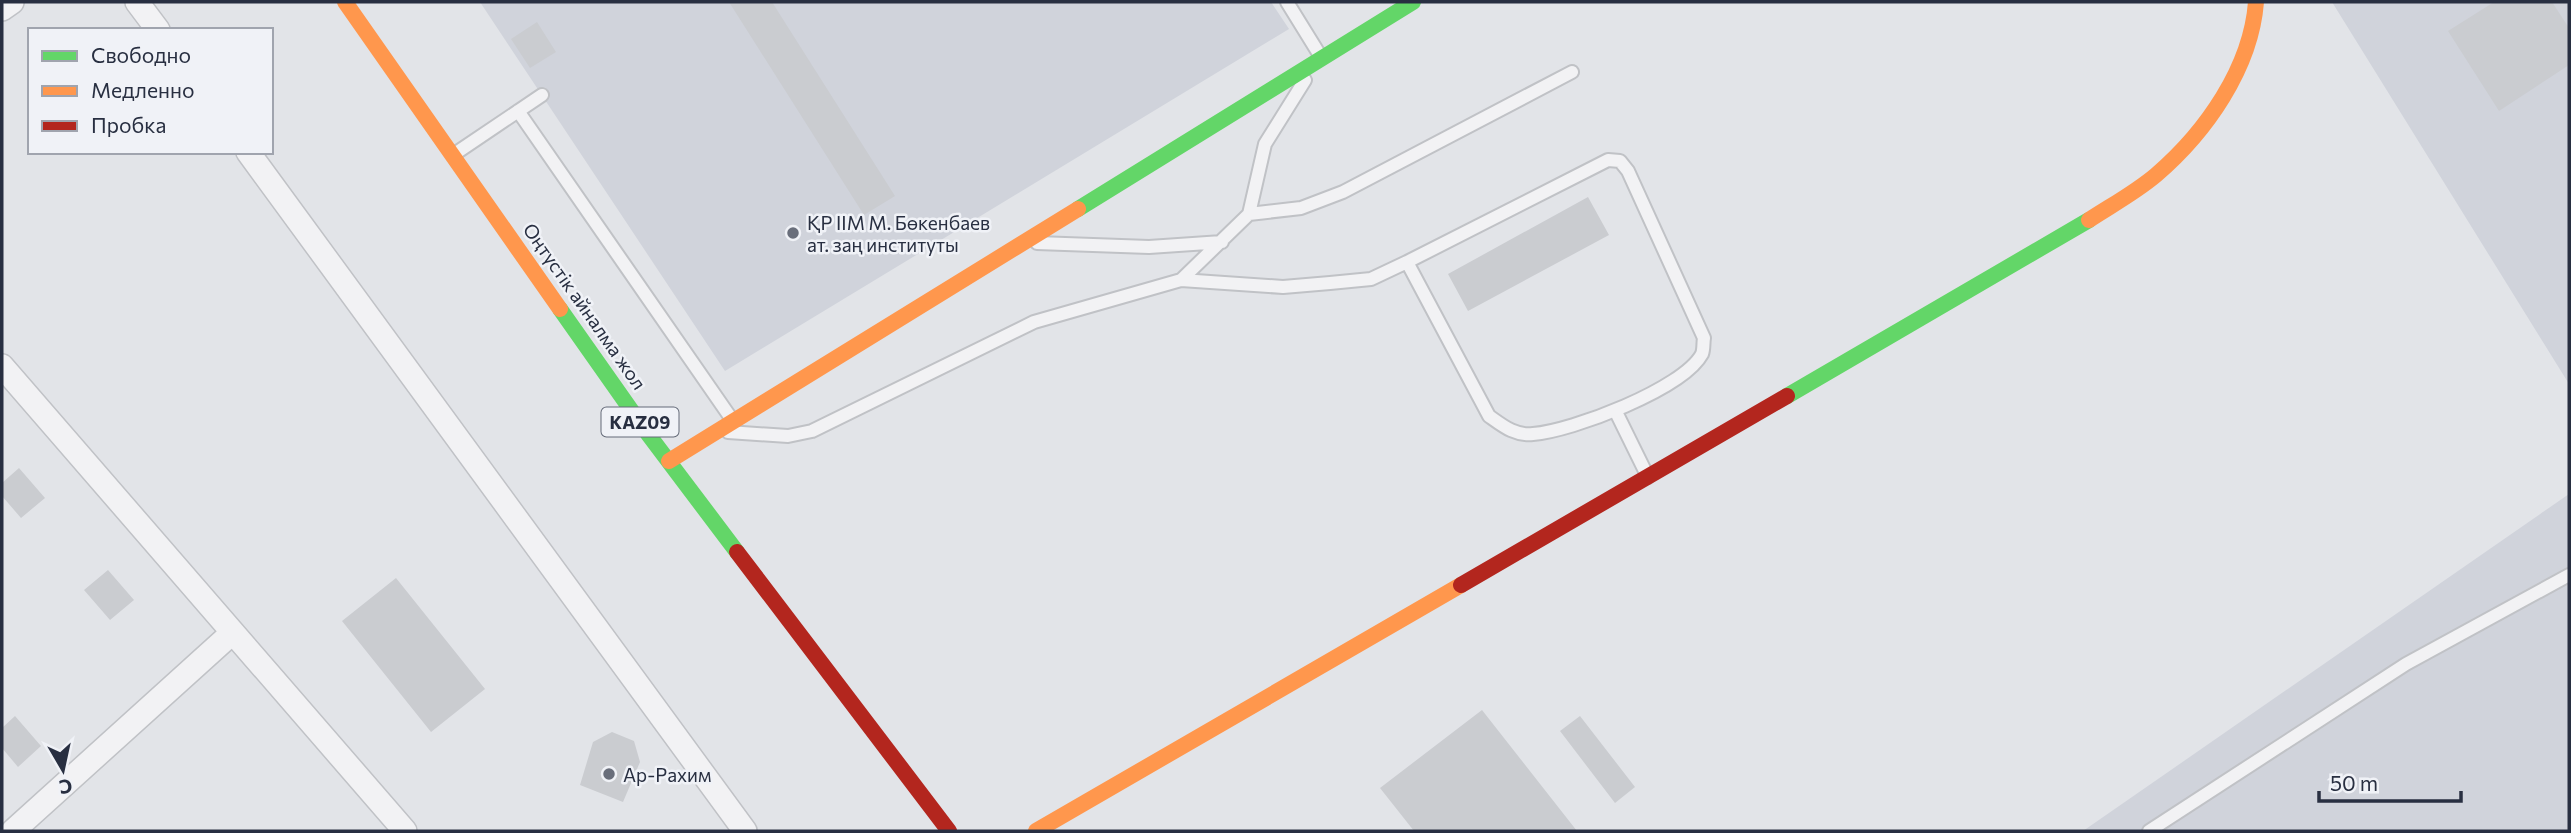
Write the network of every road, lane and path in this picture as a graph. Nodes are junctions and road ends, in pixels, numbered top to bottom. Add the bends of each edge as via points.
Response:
1 (12, 2) edge
2 (137, 2) edge
3 (345, 2) edge
4 (1287, 2) edge
5 (1413, 2) edge
6 (2256, 2) edge
7 (2, 9) edge
8 (156, 28) edge
9 (1322, 55) junction
10 (1572, 72) dead end
11 (542, 95) dead end
12 (518, 111) junction
13 (249, 154) edge
14 (453, 155) junction
15 (1249, 214) junction
16 (1022, 242) junction
17 (1222, 242) junction
18 (1406, 262) junction
19 (1181, 280) junction
20 (2, 366) edge
21 (1616, 412) junction
22 (727, 427) junction
23 (669, 461) junction
24 (1648, 477) junction
25 (2569, 575) edge
26 (232, 633) junction
27 (13, 831) edge
28 (405, 831) edge
29 (745, 831) edge
30 (949, 831) edge
31 (1036, 831) edge
32 (2150, 831) edge

1 - 7 street
2 - 8 street
3 - 14 main road, Оңтүстік айналма жол / KAZ09
4 - 9 lane
5 - 9 main road
6 - 24 main road via 2257,20 2239,67 2201,125 2156,175 2080,226
9 - 15 lane via 1265,144
9 - 16 main road
10 - 15 lane via 1343,192 1301,208
11 - 12 lane
12 - 14 lane
12 - 22 lane
13 - 29 street
14 - 23 main road, Оңтүстік айналма жол / KAZ09
15 - 17 lane
16 - 17 lane via 1149,247
16 - 22 main road
17 - 19 lane
18 - 19 lane via 1371,279 1330,284 1283,287
18 - 21 lane via 1489,416 1511,432 1532,435
18 - 21 lane via 1608,160 1620,161 1704,338 1703,352 1689,368
19 - 22 lane via 1034,322 812,431 788,436
20 - 26 street
21 - 24 lane
22 - 23 main road
23 - 30 main road, Оңтүстік айналма жол / KAZ09
24 - 31 main road
25 - 32 lane via 2406,664
26 - 27 street
26 - 28 street

